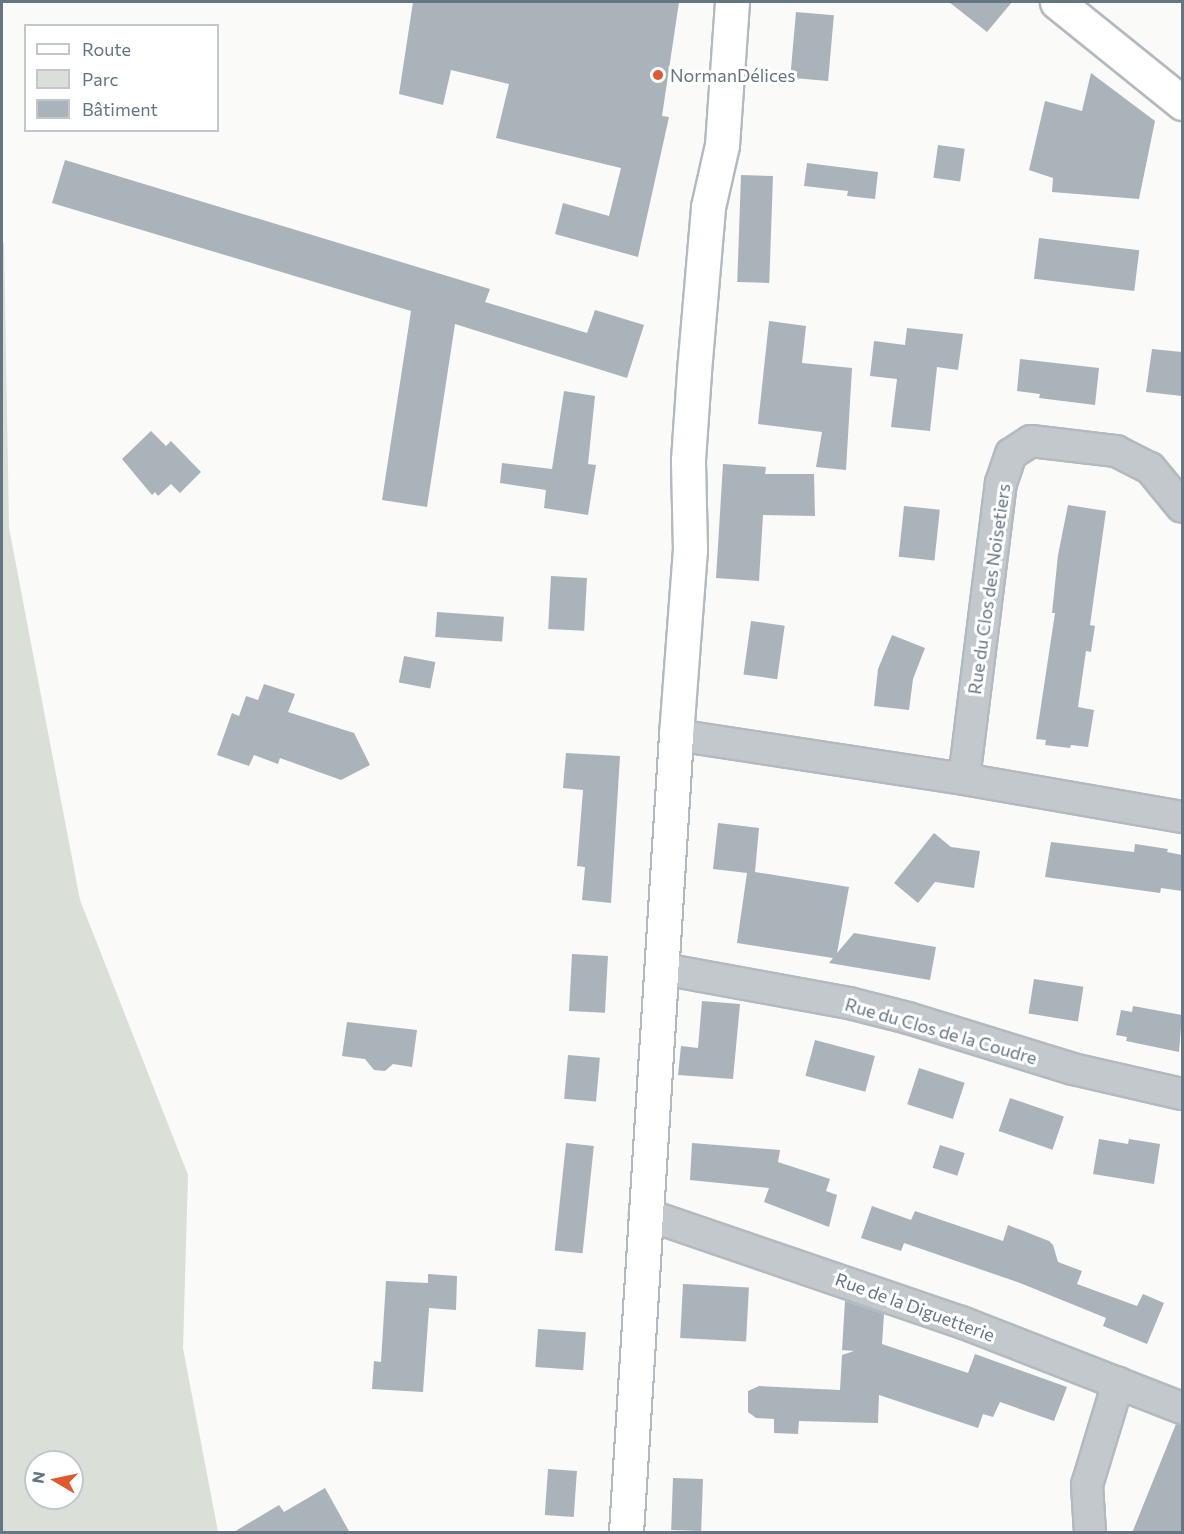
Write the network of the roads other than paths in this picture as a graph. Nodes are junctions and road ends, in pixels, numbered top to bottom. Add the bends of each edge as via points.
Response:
1 (732, 2) edge
2 (1057, 2) edge
3 (1182, 103) edge
4 (1182, 507) edge
5 (676, 735) junction
6 (964, 779) junction
7 (1182, 817) edge
8 (663, 969) junction
9 (1182, 1094) edge
10 (645, 1214) junction
11 (1118, 1383) junction
12 (1182, 1408) edge
13 (626, 1533) edge
14 (1090, 1533) edge

1 - 5 street via 722,145 708,207 694,371 688,460 690,550
2 - 3 street
4 - 6 street, Rue du Clos des Noisetiers via 1150,468 1116,450 1031,441 1011,454 1001,483
5 - 6 street
5 - 8 street
6 - 7 street
8 - 9 street, Rue du Clos de la Coudre via 859,1005 1073,1070
8 - 10 street
10 - 11 street, Rue de la Diguetterie via 961,1322
10 - 13 street
11 - 12 street, Rue de la Diguetterie
11 - 14 street via 1087,1485

